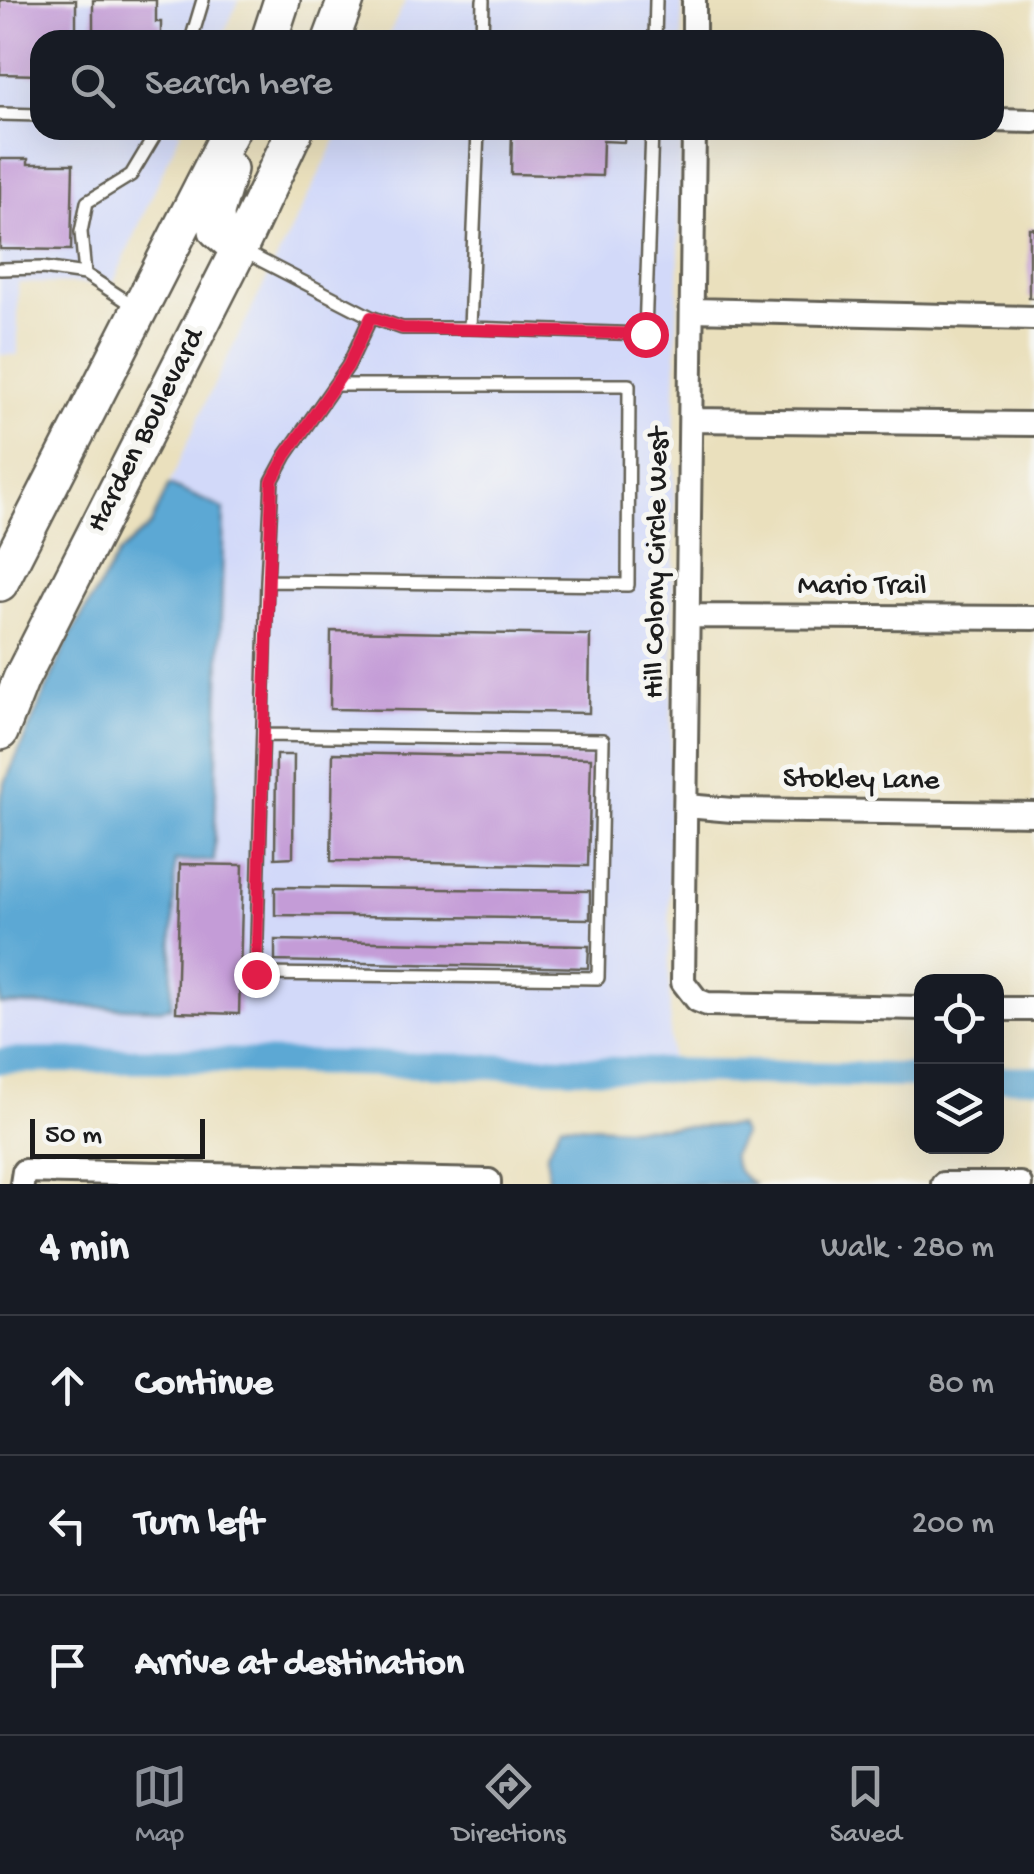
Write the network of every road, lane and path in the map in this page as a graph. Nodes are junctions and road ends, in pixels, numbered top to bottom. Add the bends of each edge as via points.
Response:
1 (203, 0) edge
2 (282, 0) edge
3 (346, 0) edge
4 (484, 0) edge
5 (656, 0) edge
6 (694, 0) edge
7 (194, 30) edge
8 (272, 30) edge
9 (336, 30) edge
10 (482, 30) edge
11 (654, 30) edge
12 (694, 30) edge
13 (0, 114) edge
14 (30, 115) edge
15 (1004, 120) edge
16 (1034, 121) edge
17 (152, 140) edge
18 (226, 140) edge
19 (240, 140) edge
20 (290, 140) edge
21 (478, 140) edge
22 (652, 140) edge
23 (694, 140) edge
24 (239, 249) junction
25 (0, 268) edge
26 (85, 274) junction
27 (140, 309) junction
28 (693, 310) junction
29 (371, 317) junction
30 (1034, 318) edge
31 (470, 328) junction
32 (335, 385) junction
33 (691, 420) junction
34 (1034, 424) edge
35 (267, 581) junction
36 (0, 583) edge
37 (689, 616) junction
38 (1034, 618) edge
39 (0, 732) edge
40 (264, 734) junction
41 (686, 806) junction
42 (1034, 814) edge
43 (914, 1008) edge
44 (1004, 1009) edge
45 (1034, 1009) edge
46 (22, 1184) edge
47 (490, 1184) edge
48 (943, 1184) edge
49 (1020, 1184) edge

1 - 7 lane
2 - 8 main road
3 - 9 main road
4 - 10 lane
5 - 11 lane
6 - 12 street
13 - 14 lane
15 - 16 street
17 - 26 lane via 131,175 87,202 81,232
18 - 27 main road, Harden Boulevard
19 - 24 main road via 216,213 216,230
20 - 24 main road, Harden Boulevard
21 - 31 lane
22 - 31 lane via 645,334
23 - 28 street, Hill Colony Circle West
24 - 29 lane
24 - 39 main road, Harden Boulevard
25 - 26 lane
26 - 27 lane
27 - 36 main road, Harden Boulevard
28 - 30 street
28 - 33 street, Hill Colony Circle West
29 - 31 lane via 402,328
29 - 32 lane
32 - 35 lane via 272,481
32 - 35 lane via 629,385 628,585
33 - 34 street
33 - 37 street, Hill Colony Circle West
35 - 40 lane
37 - 38 street, Mario Trail
37 - 41 street, Hill Colony Circle West
40 - 40 lane via 256,974 598,978 602,740
41 - 42 street, Stokley Lane
41 - 43 street, Hill Colony Circle West via 681,972 692,994 707,1004
44 - 45 street
46 - 47 street via 24,1171
48 - 49 street

